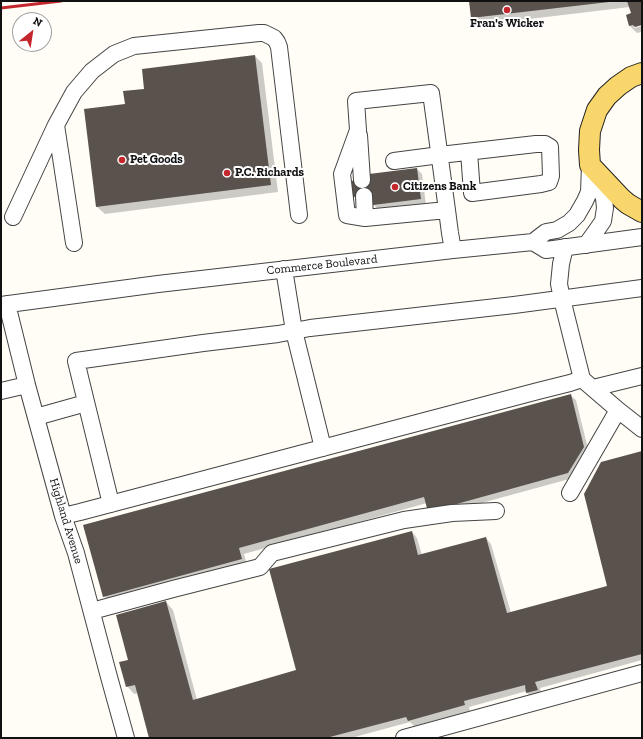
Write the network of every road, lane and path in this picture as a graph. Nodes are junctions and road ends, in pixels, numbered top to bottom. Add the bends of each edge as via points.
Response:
1 (642, 73) edge
2 (56, 125) junction
3 (358, 130) junction
4 (469, 152) junction
5 (440, 155) junction
6 (394, 161) dead end
7 (590, 165) junction
8 (362, 180) dead end
9 (364, 196) dead end
10 (447, 210) junction
11 (642, 212) edge
12 (299, 215) dead end
13 (13, 217) dead end
14 (365, 218) junction
15 (642, 237) edge
16 (533, 242) junction
17 (74, 243) dead end
18 (586, 245) junction
19 (564, 247) junction
20 (453, 250) junction
21 (284, 269) junction
22 (642, 288) edge
23 (562, 299) junction
24 (4, 305) edge
25 (294, 331) junction
26 (642, 376) edge
27 (588, 383) junction
28 (27, 385) junction
29 (1, 391) edge
30 (86, 403) junction
31 (618, 410) junction
32 (36, 417) junction
33 (642, 429) edge
34 (323, 448) junction
35 (570, 493) dead end
36 (111, 504) junction
37 (496, 512) dead end
38 (63, 516) junction
39 (92, 611) junction
40 (642, 672) edge
41 (126, 738) edge
42 (404, 738) edge

1 - 7 main road via 618,86 607,96 598,110 590,131
2 - 12 street via 74,92 92,71 114,54 134,46 264,33 274,38 279,46
2 - 13 street
2 - 17 street
3 - 5 street via 356,101 431,93
3 - 8 street
3 - 14 street via 342,174 347,215
4 - 4 street via 545,144 550,147 551,176 549,182 541,184 472,193
4 - 5 street
5 - 6 street
5 - 10 street
7 - 11 main road via 622,199
7 - 16 street via 589,192 577,215 569,223 557,230 546,232
7 - 18 street via 604,198 605,208 603,221
9 - 14 street
10 - 14 street
10 - 20 street
15 - 18 street, Commerce Boulevard
16 - 19 street, Commerce Boulevard via 546,250
16 - 20 street, Commerce Boulevard
18 - 19 street, Commerce Boulevard
19 - 23 street via 559,284
20 - 21 street, Commerce Boulevard
21 - 24 street, Commerce Boulevard
21 - 25 street
22 - 23 street
23 - 25 street
23 - 27 street
24 - 28 street, Highland Avenue
25 - 30 street via 76,360
25 - 34 street
26 - 27 street
27 - 31 street
27 - 34 street via 570,383 530,392
28 - 29 street
28 - 32 street, Highland Avenue
30 - 32 street
30 - 36 street
31 - 33 street
31 - 35 street
32 - 38 street, Highland Avenue
34 - 36 street
36 - 38 street
37 - 39 street via 438,515 404,520 272,553 260,567
38 - 39 street, Highland Avenue
39 - 41 street, Highland Avenue
40 - 42 street

